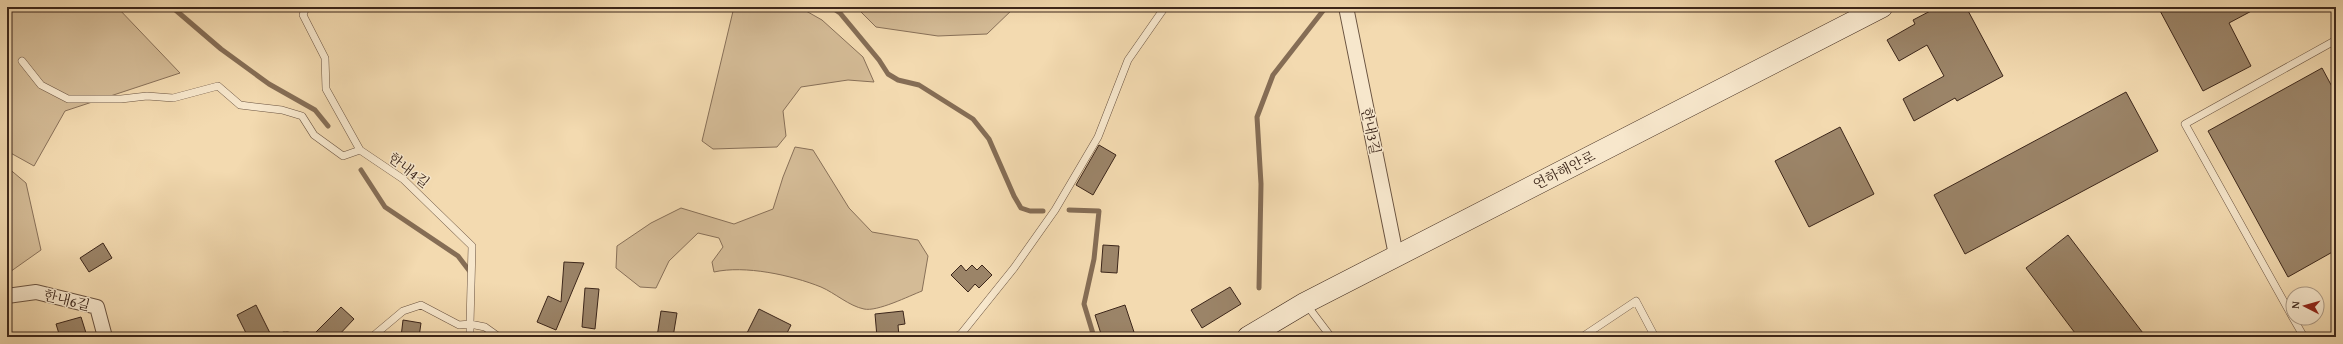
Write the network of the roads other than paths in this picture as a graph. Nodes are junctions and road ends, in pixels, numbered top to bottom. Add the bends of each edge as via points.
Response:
1 (306, 7) edge
2 (1165, 7) edge
3 (1346, 7) edge
4 (1882, 7) edge
5 (2336, 40) edge
6 (22, 61) dead end
7 (360, 150) junction
8 (1396, 255) junction
9 (7, 296) edge
10 (1305, 303) junction
11 (2285, 304) edge
12 (470, 324) junction
13 (2298, 326) edge
14 (105, 337) edge
15 (282, 337) edge
16 (294, 337) edge
17 (372, 337) edge
18 (470, 337) edge
19 (499, 337) edge
20 (815, 337) edge
21 (819, 337) edge
22 (955, 337) edge
23 (1248, 337) edge
24 (1331, 337) edge
25 (1582, 337) edge
26 (1655, 337) edge
27 (2304, 337) edge

1 - 7 lane, 한내4길 via 303,14 325,58 326,89
2 - 22 lane via 1128,60 1098,137 1055,210 1014,268 961,334
3 - 8 street, 한내3길
4 - 8 street, 연하해안로
5 - 11 lane via 2185,124
6 - 7 lane via 41,85 68,99 121,100 146,96 172,98 218,86 240,105 282,110 302,116 314,135 343,156
7 - 12 lane, 한내4길 via 403,179 472,246
8 - 10 street, 연하해안로
9 - 14 street, 한내6길 via 36,292 97,307
10 - 23 street, 연하해안로
10 - 24 lane
12 - 17 lane via 460,325 421,305 403,311
12 - 18 lane, 한내4길
12 - 19 lane via 485,327
13 - 27 lane
15 - 16 lane
20 - 21 lane
25 - 26 lane via 1636,301

